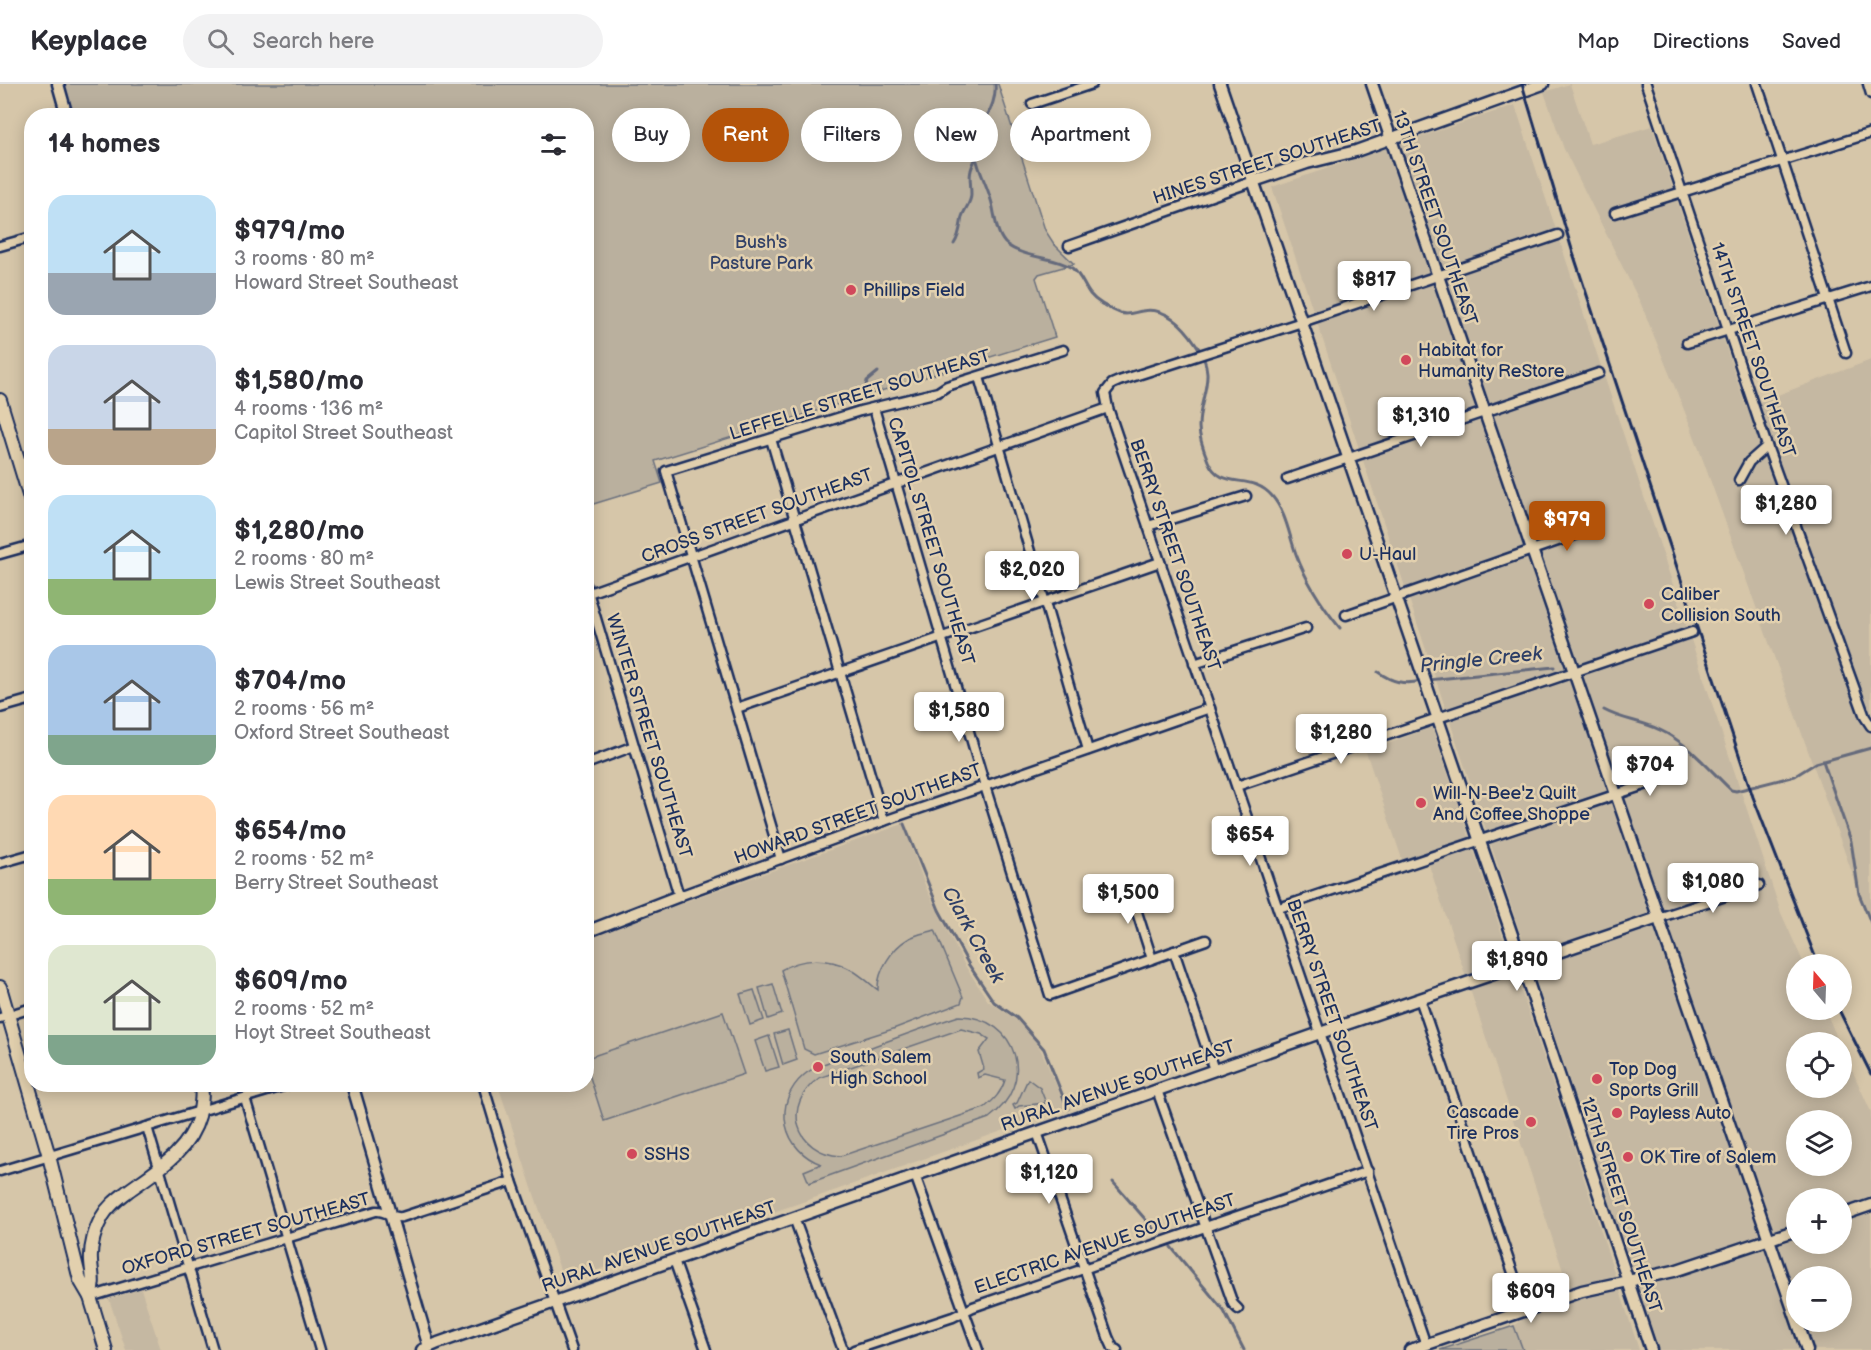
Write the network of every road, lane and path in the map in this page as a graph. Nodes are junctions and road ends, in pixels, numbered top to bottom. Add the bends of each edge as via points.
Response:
1 (58, 84) edge
2 (1092, 84) edge
3 (1220, 84) edge
4 (1372, 84) edge
5 (1543, 84) edge
6 (1646, 84) edge
7 (1757, 84) edge
8 (1868, 84) edge
9 (1871, 94) edge
10 (1032, 104) dead end
11 (65, 108) edge
12 (1871, 133) edge
13 (1390, 138) junction
14 (1782, 161) junction
15 (1254, 181) junction
16 (1682, 192) junction
17 (1614, 213) dead end
18 (1558, 235) dead end
19 (24, 239) edge
20 (0, 246) edge
21 (1069, 246) dead end
22 (1438, 277) junction
23 (1871, 286) edge
24 (1828, 300) junction
25 (1302, 322) junction
26 (1727, 330) junction
27 (1687, 343) dead end
28 (1063, 350) dead end
29 (1846, 353) dead end
30 (1599, 373) dead end
31 (980, 377) junction
32 (0, 401) edge
33 (874, 408) junction
34 (1108, 408) junction
35 (1485, 412) junction
36 (771, 439) junction
37 (1767, 446) junction
38 (999, 447) junction
39 (1349, 459) junction
40 (24, 479) edge
41 (1287, 479) dead end
42 (1739, 480) dead end
43 (898, 483) junction
44 (1246, 495) dead end
45 (796, 519) junction
46 (1148, 526) junction
47 (1595, 528) dead end
48 (24, 547) edge
49 (1532, 551) junction
50 (0, 554) edge
51 (692, 557) junction
52 (1160, 562) junction
53 (594, 589) edge
54 (1396, 597) junction
55 (1045, 600) junction
56 (594, 614) edge
57 (1346, 615) dead end
58 (1306, 628) dead end
59 (1692, 632) dead end
60 (942, 637) junction
61 (1194, 664) junction
62 (839, 672) junction
63 (1574, 672) junction
64 (24, 701) edge
65 (0, 708) edge
66 (737, 708) junction
67 (1209, 708) junction
68 (1438, 718) junction
69 (1871, 726) edge
70 (634, 746) junction
71 (1088, 750) junction
72 (594, 761) edge
73 (1677, 774) dead end
74 (985, 786) junction
75 (1237, 786) junction
76 (1615, 794) junction
77 (884, 821) junction
78 (1479, 841) junction
79 (24, 856) edge
80 (781, 859) junction
81 (0, 863) edge
82 (1128, 884) dead end
83 (1759, 885) dead end
84 (680, 896) junction
85 (1279, 908) junction
86 (1658, 918) junction
87 (594, 929) edge
88 (1206, 940) dead end
89 (1174, 951) junction
90 (1152, 959) junction
91 (1522, 964) junction
92 (0, 987) edge
93 (1420, 999) junction
94 (24, 1010) edge
95 (4, 1016) edge
96 (1320, 1033) junction
97 (1214, 1070) junction
98 (24, 1078) edge
99 (1157, 1090) junction
100 (28, 1092) edge
101 (201, 1092) edge
102 (264, 1092) edge
103 (354, 1092) edge
104 (485, 1092) edge
105 (245, 1098) junction
106 (200, 1111) junction
107 (147, 1127) junction
108 (1037, 1132) junction
109 (49, 1156) junction
110 (159, 1169) junction
111 (1368, 1170) junction
112 (0, 1171) edge
113 (915, 1175) junction
114 (512, 1181) junction
115 (1871, 1205) edge
116 (1852, 1212) edge
117 (390, 1214) junction
118 (794, 1218) junction
119 (1205, 1228) junction
120 (1786, 1234) edge
121 (286, 1237) junction
122 (1769, 1240) junction
123 (674, 1260) junction
124 (189, 1266) junction
125 (1085, 1269) junction
126 (1630, 1282) junction
127 (90, 1297) junction
128 (555, 1301) junction
129 (1238, 1309) dead end
130 (1526, 1311) junction
131 (964, 1312) junction
132 (1426, 1345) junction
133 (427, 1349) edge
134 (106, 1350) edge
135 (213, 1350) edge
136 (320, 1350) edge
137 (572, 1350) edge
138 (706, 1350) edge
139 (843, 1350) edge
140 (854, 1350) edge
141 (978, 1350) edge
142 (1118, 1350) edge
143 (1410, 1350) edge
144 (1651, 1350) edge
145 (1807, 1350) edge

1 - 11 main road
2 - 10 street
3 - 15 main road, 12TH STREET SOUTHEAST
4 - 13 main road, 13TH STREET SOUTHEAST
5 - 13 main road, HINES STREET SOUTHEAST
6 - 16 street, 14TH STREET SOUTHEAST
7 - 14 street
8 - 9 street
12 - 14 street
13 - 15 main road, HINES STREET SOUTHEAST
13 - 22 main road, 13TH STREET SOUTHEAST
14 - 16 street
14 - 24 street
15 - 21 street, HINES STREET SOUTHEAST
15 - 25 main road, 12TH STREET SOUTHEAST
16 - 17 street
16 - 26 street, 14TH STREET SOUTHEAST
18 - 22 street
19 - 20 street
22 - 25 street
22 - 35 main road, 13TH STREET SOUTHEAST
23 - 24 street
24 - 26 street
24 - 29 street
25 - 34 street, BERRY STREET SOUTHEAST via 1119,381 1107,388
25 - 39 main road, 12TH STREET SOUTHEAST
26 - 27 street
26 - 37 street, 14TH STREET SOUTHEAST
28 - 31 street, LEFFELLE STREET SOUTHEAST
30 - 35 street
31 - 33 street, LEFFELLE STREET SOUTHEAST
31 - 38 street
32 - 40 main road
33 - 36 street, LEFFELLE STREET SOUTHEAST
33 - 43 street, CAPITOL STREET SOUTHEAST
34 - 38 street, CROSS STREET SOUTHEAST
34 - 46 street, BERRY STREET SOUTHEAST
35 - 39 street
35 - 49 main road, 13TH STREET SOUTHEAST
36 - 45 street
36 - 51 street, LEFFELLE STREET SOUTHEAST via 666,471
37 - 42 street via 1749,462
37 - 69 street, 14TH STREET SOUTHEAST
38 - 43 street, CROSS STREET SOUTHEAST
38 - 55 street
39 - 41 street
39 - 54 main road, 12TH STREET SOUTHEAST
43 - 45 street, CROSS STREET SOUTHEAST
43 - 60 street, CAPITOL STREET SOUTHEAST
44 - 46 street
45 - 51 street, CROSS STREET SOUTHEAST
45 - 62 street
46 - 52 street, BERRY STREET SOUTHEAST
47 - 49 street
48 - 50 street
49 - 54 street
49 - 63 main road, 13TH STREET SOUTHEAST
51 - 53 street, CROSS STREET SOUTHEAST
51 - 66 street
52 - 55 street
52 - 61 street, BERRY STREET SOUTHEAST
54 - 57 street
54 - 68 main road, 12TH STREET SOUTHEAST
55 - 60 street
55 - 71 street
56 - 70 street, WINTER STREET SOUTHEAST
58 - 61 street
59 - 63 street
60 - 62 street
60 - 74 street, CAPITOL STREET SOUTHEAST
61 - 67 street, BERRY STREET SOUTHEAST
62 - 66 street
62 - 77 street
63 - 68 street
63 - 76 main road, 13TH STREET SOUTHEAST
64 - 65 street
66 - 80 street
67 - 71 street, HOWARD STREET SOUTHEAST
67 - 75 street, BERRY STREET SOUTHEAST
68 - 75 street
68 - 78 main road, 12TH STREET SOUTHEAST
70 - 72 street
70 - 84 street, WINTER STREET SOUTHEAST
71 - 74 street, HOWARD STREET SOUTHEAST
73 - 76 street
74 - 77 street, HOWARD STREET SOUTHEAST
74 - 90 street, CAPITOL STREET SOUTHEAST via 1050,995
75 - 85 street, BERRY STREET SOUTHEAST
76 - 78 street
76 - 86 main road, 13TH STREET SOUTHEAST
77 - 80 street, HOWARD STREET SOUTHEAST
78 - 85 street
78 - 91 main road, 12TH STREET SOUTHEAST
79 - 81 street
80 - 84 street, HOWARD STREET SOUTHEAST
82 - 90 street
83 - 86 street, RURAL AVENUE SOUTHEAST
84 - 87 main road, HOWARD STREET SOUTHEAST
85 - 96 street, BERRY STREET SOUTHEAST
86 - 91 main road, RURAL AVENUE SOUTHEAST
86 - 122 main road, 13TH STREET SOUTHEAST
88 - 89 street
89 - 90 street
89 - 97 street
91 - 93 main road, RURAL AVENUE SOUTHEAST
91 - 126 main road, 12TH STREET SOUTHEAST
92 - 95 main road
93 - 96 main road, RURAL AVENUE SOUTHEAST
93 - 130 street
94 - 95 street
95 - 98 main road
96 - 97 main road, RURAL AVENUE SOUTHEAST
96 - 111 street, BERRY STREET SOUTHEAST
97 - 99 main road, RURAL AVENUE SOUTHEAST
99 - 108 main road, RURAL AVENUE SOUTHEAST
99 - 119 street
100 - 109 main road
101 - 106 main road
102 - 105 street
103 - 117 main road
104 - 114 street
105 - 106 street
105 - 121 street
106 - 107 street
106 - 110 main road via 191,1136 179,1153
107 - 109 street
107 - 110 street
108 - 113 main road, RURAL AVENUE SOUTHEAST
108 - 125 street
109 - 112 street
109 - 127 main road via 80,1280
110 - 124 street
110 - 127 main road via 115,1201 103,1215 96,1228 91,1258 94,1283
111 - 119 street, ELECTRIC AVENUE SOUTHEAST
111 - 132 street, BERRY STREET SOUTHEAST
113 - 118 main road, RURAL AVENUE SOUTHEAST
113 - 131 street
114 - 117 street, OXFORD STREET SOUTHEAST via 402,1217
114 - 128 street
115 - 116 main road
117 - 121 street, OXFORD STREET SOUTHEAST via 380,1211
117 - 133 main road
118 - 123 main road, RURAL AVENUE SOUTHEAST
118 - 139 street
119 - 125 street, ELECTRIC AVENUE SOUTHEAST
119 - 129 street via 1233,1305
120 - 122 main road
121 - 124 street, OXFORD STREET SOUTHEAST
121 - 136 street
122 - 126 main road
122 - 145 main road, 13TH STREET SOUTHEAST
123 - 128 main road, RURAL AVENUE SOUTHEAST
123 - 138 street
124 - 127 street, OXFORD STREET SOUTHEAST
124 - 135 street
125 - 131 street, ELECTRIC AVENUE SOUTHEAST
125 - 142 street via 1107,1337
126 - 130 main road via 1582,1291
126 - 144 main road, 12TH STREET SOUTHEAST
127 - 134 main road
128 - 133 main road, RURAL AVENUE SOUTHEAST
128 - 137 street
130 - 132 main road
131 - 140 street, ELECTRIC AVENUE SOUTHEAST
131 - 141 street
132 - 143 main road

